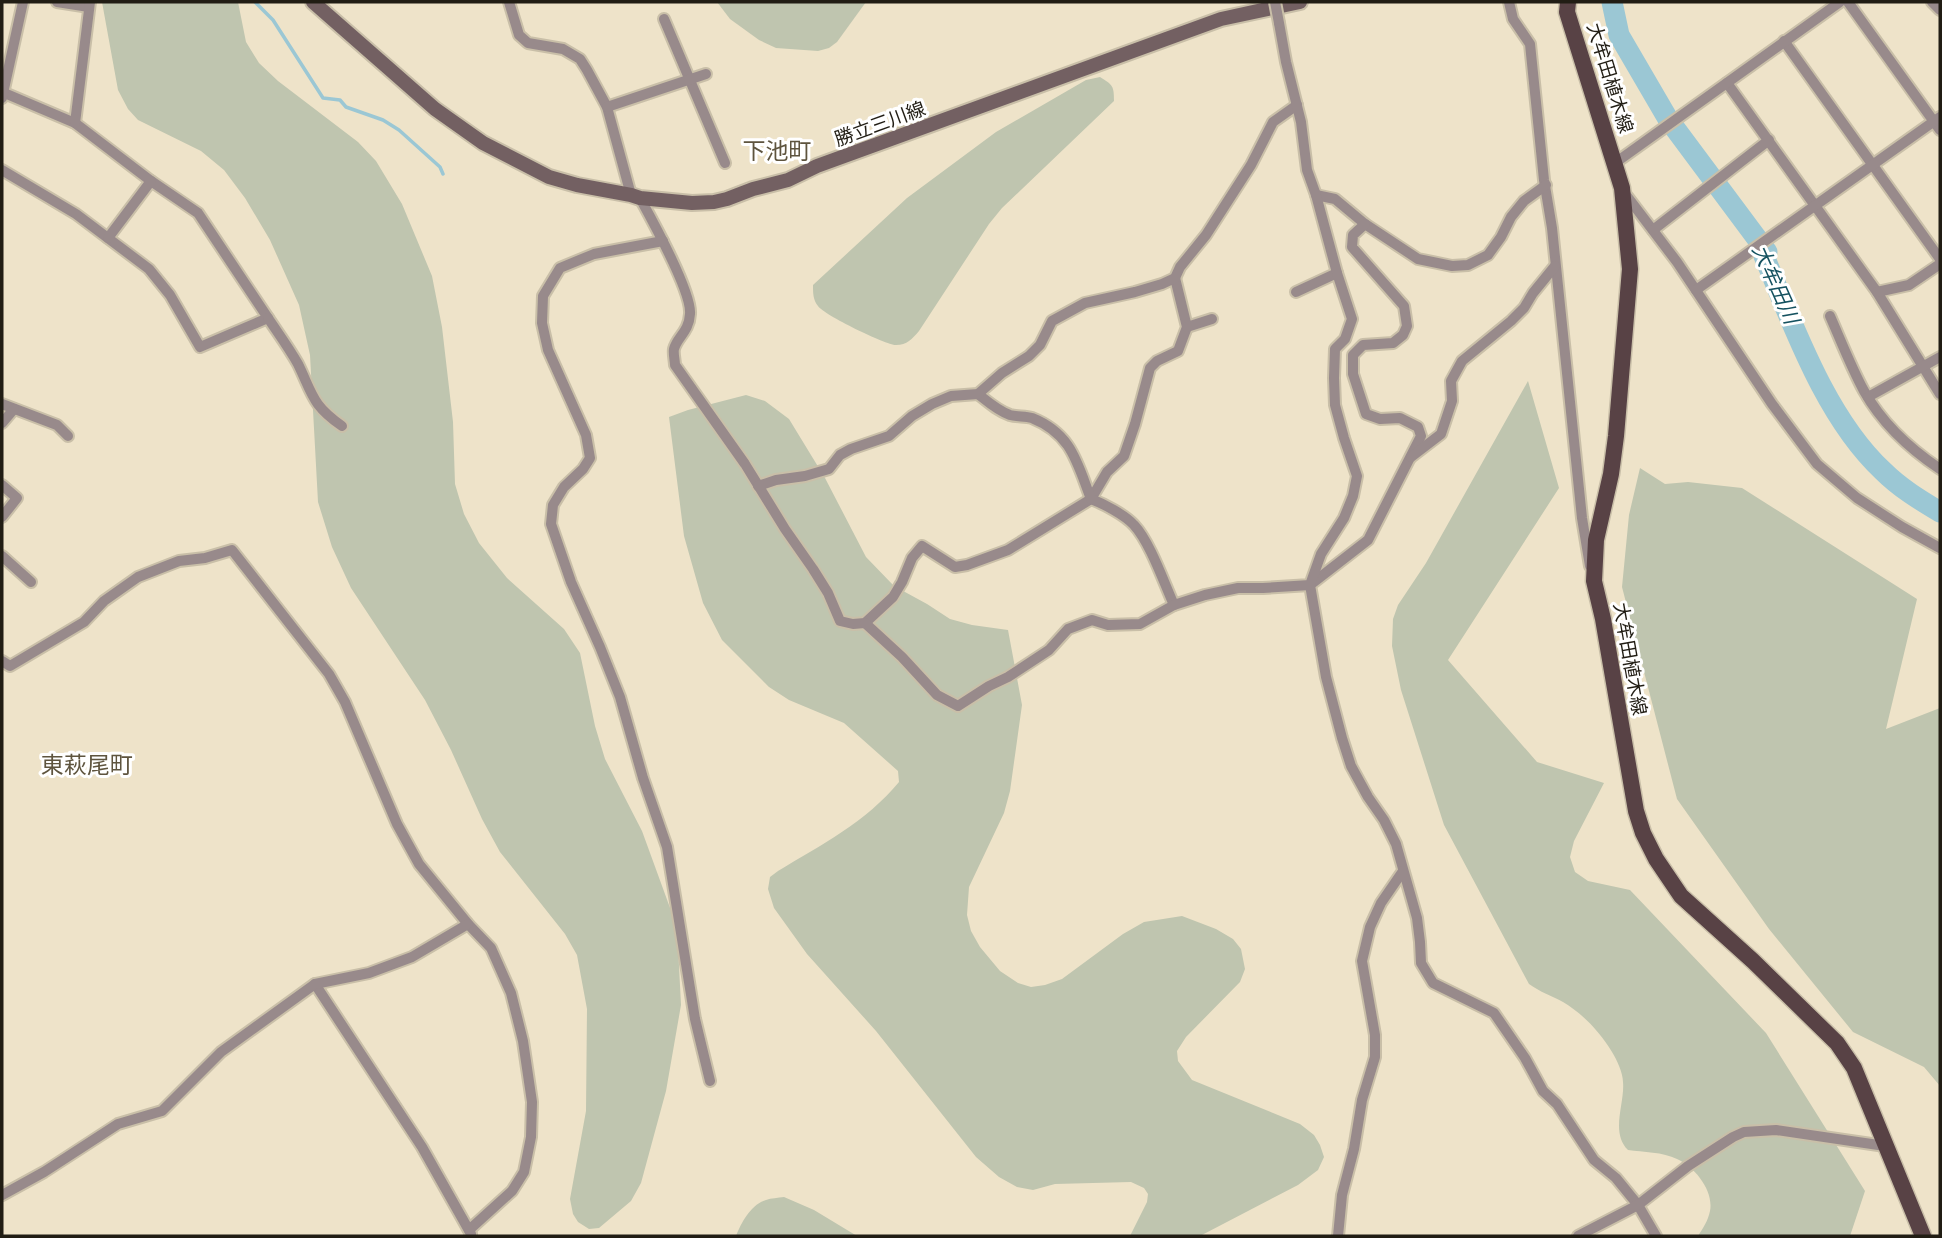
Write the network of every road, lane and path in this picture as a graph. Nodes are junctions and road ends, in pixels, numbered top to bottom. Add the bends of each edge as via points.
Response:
1 (23, 2) edge
2 (57, 2) edge
3 (313, 2) edge
4 (509, 2) edge
5 (1275, 2) edge
6 (1300, 2) edge
7 (1509, 2) edge
8 (1568, 2) edge
9 (1840, 2) edge
10 (1848, 2) edge
11 (1932, 2) edge
12 (90, 5) edge
13 (1940, 10) edge
14 (664, 19) dead end
15 (1784, 41) junction
16 (706, 74) dead end
17 (690, 79) junction
18 (1727, 83) junction
19 (3, 95) edge
20 (1297, 105) junction
21 (607, 107) junction
22 (75, 123) junction
23 (1938, 123) edge
24 (1769, 140) junction
25 (725, 163) dead end
26 (1615, 163) junction
27 (1873, 165) junction
28 (2, 170) edge
29 (151, 181) junction
30 (1546, 185) junction
31 (1622, 188) junction
32 (1316, 195) junction
33 (635, 196) junction
34 (1815, 205) junction
35 (1366, 223) junction
36 (1653, 230) junction
37 (108, 238) junction
38 (663, 241) junction
39 (1940, 261) edge
40 (1555, 266) junction
41 (1337, 274) junction
42 (1175, 278) junction
43 (1696, 290) junction
44 (1296, 292) dead end
45 (1877, 292) junction
46 (1830, 316) dead end
47 (268, 318) junction
48 (1213, 319) dead end
49 (1187, 327) junction
50 (1940, 356) edge
51 (1922, 366) junction
52 (978, 394) junction
53 (1940, 394) edge
54 (1868, 397) junction
55 (2, 404) edge
56 (14, 409) junction
57 (2, 423) edge
58 (342, 426) dead end
59 (68, 436) dead end
60 (1409, 459) junction
61 (1940, 469) edge
62 (2, 485) edge
63 (758, 486) junction
64 (1091, 499) junction
65 (2, 517) edge
66 (1938, 543) edge
67 (2, 556) edge
68 (31, 582) dead end
69 (1310, 585) junction
70 (1174, 605) junction
71 (1603, 620) junction
72 (865, 624) junction
73 (2, 661) edge
74 (1403, 871) junction
75 (468, 924) junction
76 (315, 984) junction
77 (710, 1081) dead end
78 (1885, 1146) junction
79 (4, 1195) edge
80 (1638, 1205) junction
81 (471, 1233) edge
82 (1338, 1236) edge
83 (1578, 1236) edge
84 (1656, 1236) edge
85 (1923, 1236) edge

1 - 19 street
2 - 12 street
3 - 33 main road, 勝立三川線 via 435,109 483,143 549,177
4 - 21 street via 519,35 528,43 563,49 580,59
5 - 20 street, bridge
6 - 33 main road, 勝立三川線 via 1221,19 727,199 692,203
7 - 30 street via 1513,19 1530,44
8 - 26 main road, 大牟田植木線 via 1567,12
9 - 15 street
10 - 23 street
11 - 13 street
12 - 22 street
14 - 17 street
15 - 18 street
15 - 27 street
16 - 17 street
17 - 21 street
17 - 25 street
18 - 24 street
18 - 26 street
19 - 22 street
20 - 32 street via 1307,170
20 - 42 street via 1273,122 1251,165
21 - 33 street
22 - 29 street
23 - 27 street
24 - 34 street
24 - 36 street
26 - 31 main road, 大牟田植木線
27 - 34 street
27 - 39 street
28 - 37 street
29 - 37 street
29 - 47 street via 198,213
30 - 35 street via 1524,201 1488,255 1468,265 1418,259
30 - 40 street
31 - 36 street
31 - 71 main road, 大牟田植木線 via 1630,270 1616,436 1597,540 1594,581
32 - 35 street via 1335,199
32 - 41 street
33 - 38 street
34 - 43 street
34 - 45 street
35 - 60 street via 1353,235 1352,247 1404,306 1407,326 1393,343 1363,345 1353,355 1353,374 1366,414 1400,418 1418,427 1421,436
36 - 43 street
37 - 47 street via 149,269 200,347
38 - 63 street via 691,312 674,349 675,365
38 - 77 street via 594,254 560,268 543,296 542,323 548,349 586,435 590,458 558,496 551,524 620,697 667,847 695,1019
39 - 45 street via 1909,285
40 - 60 street via 1518,314 1462,361 1451,381 1452,401 1441,434
40 - 71 street via 1583,518
41 - 44 street
41 - 69 street via 1352,319 1345,339 1335,349 1335,405 1357,476 1344,518 1321,554
42 - 49 street
42 - 52 street via 1085,303 1052,321 1029,356
43 - 66 street via 1817,464 1857,498
45 - 51 street
46 - 54 street
47 - 58 street via 316,403
48 - 49 street
49 - 64 street via 1178,351 1150,368 1124,456 1107,472
50 - 51 street
51 - 53 street
51 - 54 street
52 - 63 street via 951,396 932,404 888,436 840,455 829,469
52 - 64 street via 1010,415 1031,418 1063,437
54 - 61 street via 1914,452
55 - 56 street
56 - 57 street
56 - 59 street via 57,425
60 - 69 street via 1368,540
62 - 65 street via 17,498
63 - 72 street via 828,593 840,621
64 - 70 street via 1134,525
64 - 72 street via 1008,550 967,565 955,566 922,546 893,597
67 - 68 street
69 - 70 street via 1238,588
69 - 74 street via 1326,677 1351,766 1396,844
70 - 72 street via 1140,624 1108,625 1092,620 1069,629 1049,650 958,706 937,695
71 - 78 main road, 大牟田植木線 via 1636,811 1656,859 1681,896 1837,1043 1854,1068
73 - 75 street via 10,666 84,622 138,577 179,561 232,550 329,674 419,864
74 - 80 street via 1417,918 1421,963 1433,983 1494,1013 1594,1160
74 - 82 street via 1370,927 1362,961 1375,1057 1342,1195
75 - 76 street via 412,957 369,973
75 - 81 street via 491,948 511,993 523,1041 533,1124 524,1172
76 - 79 street via 220,1052 162,1111 118,1125
76 - 81 street via 422,1147
78 - 80 street via 1776,1130 1744,1132 1688,1166
78 - 85 main road, 大牟田植木線
80 - 83 street
80 - 84 street

